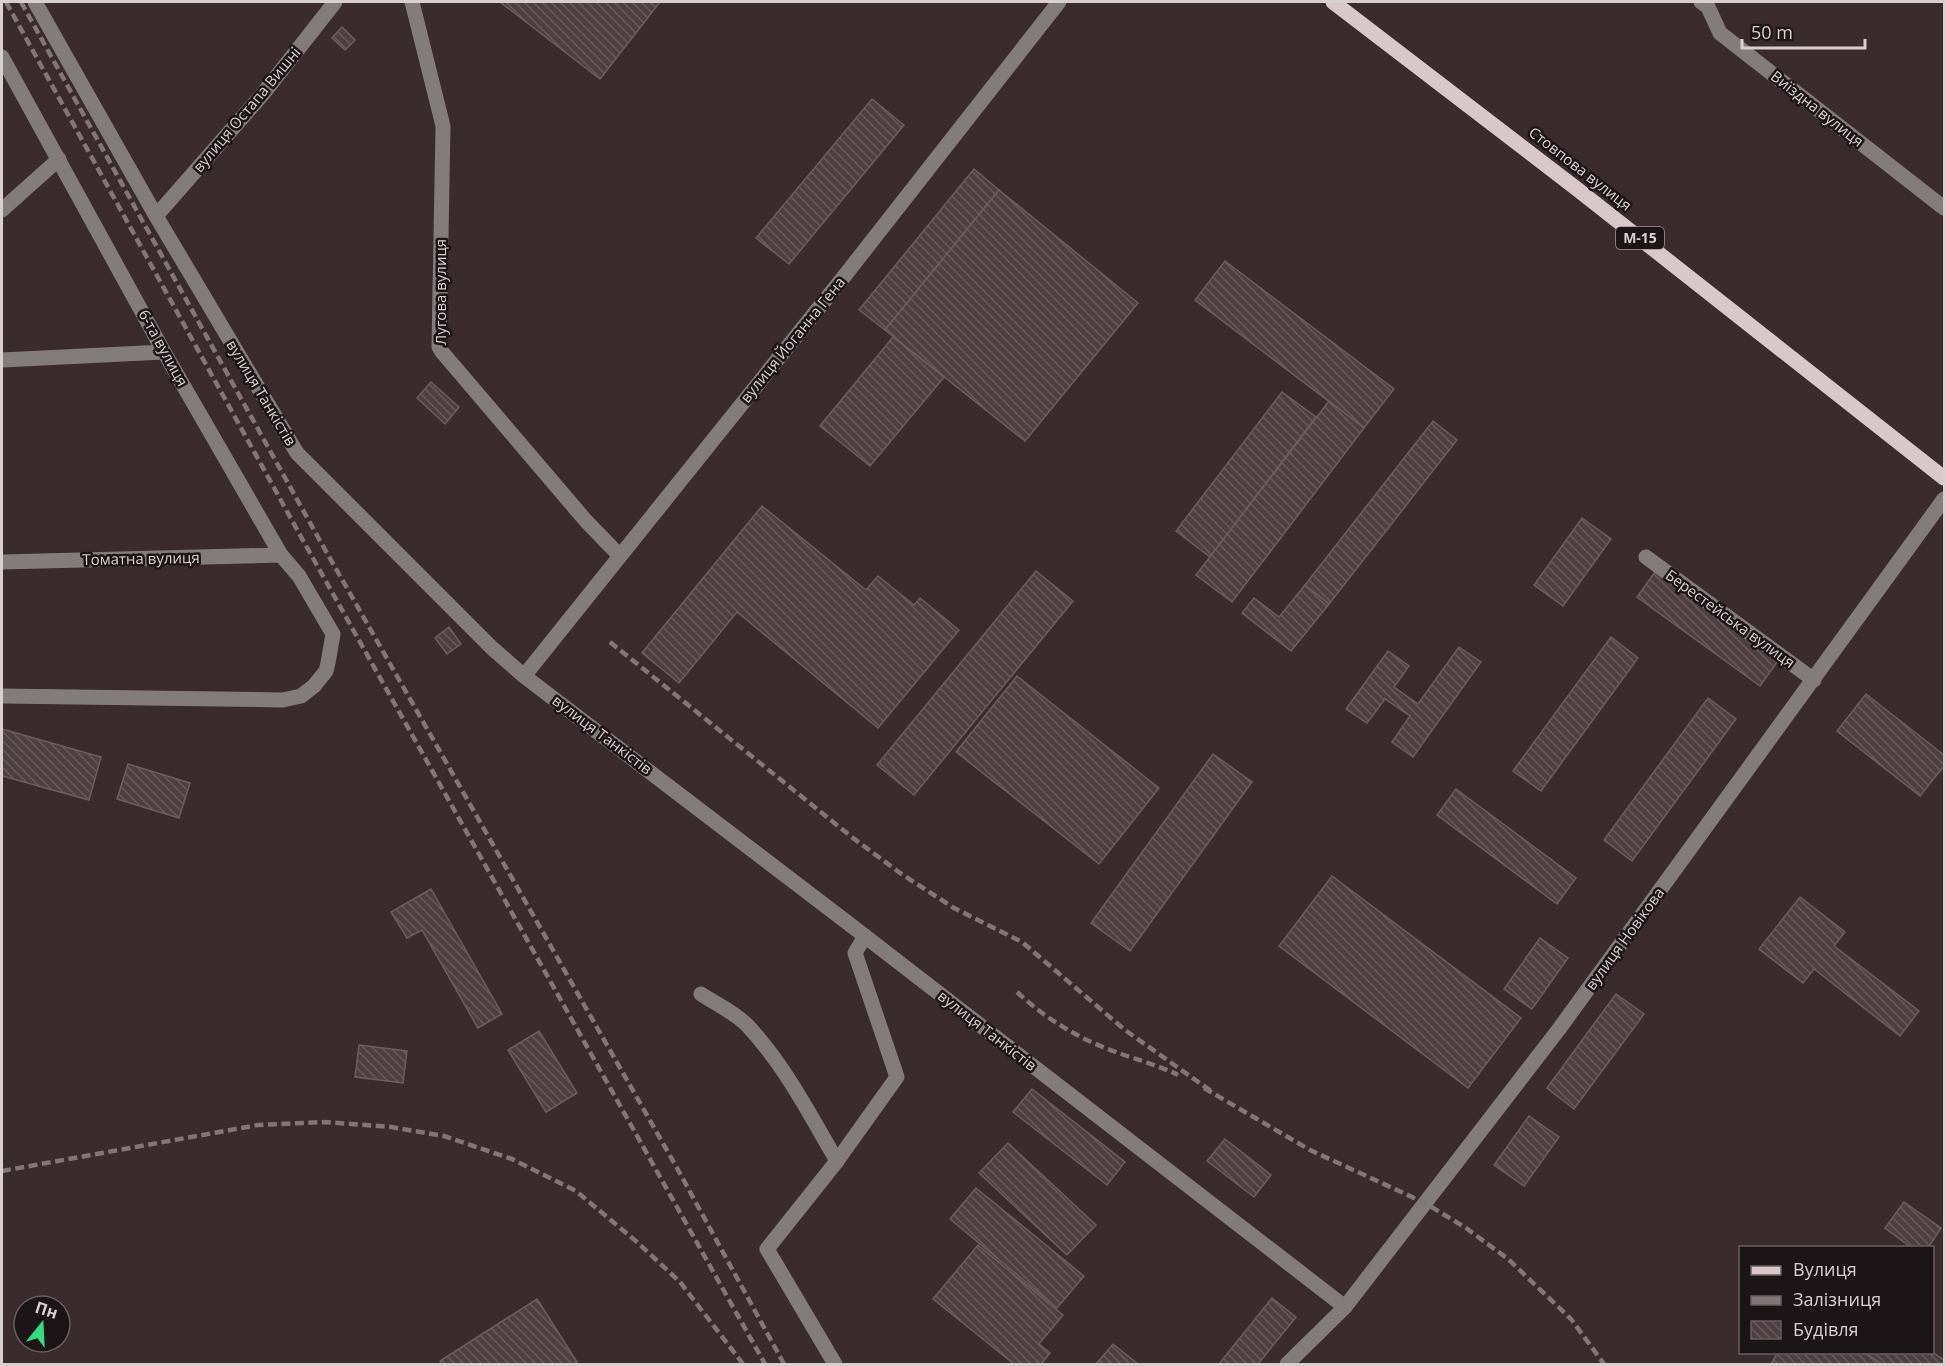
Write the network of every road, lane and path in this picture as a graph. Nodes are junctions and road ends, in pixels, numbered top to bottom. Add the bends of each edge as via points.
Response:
1 (35, 2) edge
2 (335, 2) edge
3 (412, 2) edge
4 (1059, 2) edge
5 (1333, 2) edge
6 (1701, 2) edge
7 (2, 57) edge
8 (59, 159) junction
9 (1944, 208) edge
10 (2, 210) edge
11 (156, 216) junction
12 (164, 352) junction
13 (2, 360) edge
14 (1944, 478) edge
15 (1944, 499) edge
16 (281, 555) junction
17 (620, 556) junction
18 (1646, 557) dead end
19 (2, 562) edge
20 (524, 676) junction
21 (1814, 680) junction
22 (2, 696) edge
23 (865, 936) junction
24 (701, 994) dead end
25 (837, 1161) junction
26 (1345, 1307) junction
27 (835, 1365) edge
28 (1287, 1365) edge

1 - 11 street, вулиця Танкістів
2 - 11 street, вулиця Остапа Вишні via 262,95
3 - 17 street, Лугова вулиця via 443,126 441,352
4 - 17 street, вулиця Йоганна Гена
5 - 14 main road, Стовпова вулиця / М-15
6 - 9 street, Виїздна вулиця via 1708,7 1720,33
7 - 8 street, 6-та вулиця
8 - 10 street
8 - 12 street, 6-та вулиця
11 - 20 street, вулиця Танкістів via 297,453
12 - 13 street
12 - 16 street, 6-та вулиця
15 - 21 street, вулиця Новікова
16 - 19 street, Томатна вулиця
16 - 22 street, 6-та вулиця via 299,576 333,634 326,671 301,696 283,700
17 - 20 street, вулиця Йоганна Гена
18 - 21 street, Берестейська вулиця
20 - 23 street, вулиця Танкістів
21 - 26 street, вулиця Новікова via 1559,1029
23 - 25 street via 855,953 897,1077
23 - 26 street, вулиця Танкістів
24 - 25 street via 746,1024 766,1048
25 - 27 street via 767,1249
26 - 28 street, вулиця Новікова

